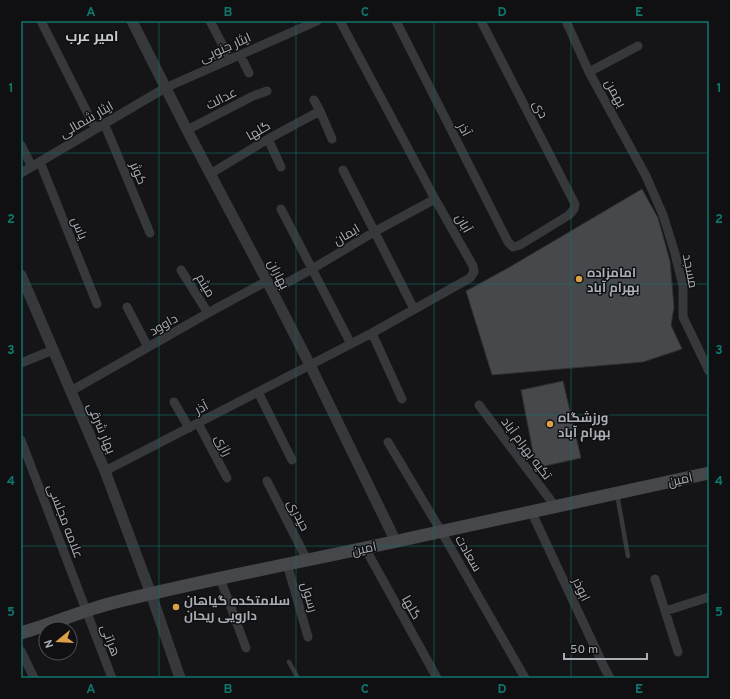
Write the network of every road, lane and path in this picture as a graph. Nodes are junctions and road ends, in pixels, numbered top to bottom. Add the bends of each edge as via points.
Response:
1 (41, 21) edge
2 (132, 21) edge
3 (210, 21) edge
4 (317, 21) edge
5 (340, 21) edge
6 (396, 21) edge
7 (481, 21) edge
8 (566, 21) edge
9 (298, 25) edge
10 (638, 46) dead end
11 (240, 55) junction
12 (230, 59) junction
13 (589, 72) junction
14 (249, 74) dead end
15 (165, 88) junction
16 (267, 90) dead end
17 (314, 100) dead end
18 (320, 111) junction
19 (104, 123) junction
20 (95, 128) junction
21 (187, 130) junction
22 (268, 139) junction
23 (332, 139) dead end
24 (21, 145) edge
25 (36, 164) junction
26 (281, 167) dead end
27 (343, 170) dead end
28 (21, 173) edge
29 (210, 174) junction
30 (646, 176) joint
31 (435, 199) junction
32 (281, 209) dead end
33 (574, 210) joint
34 (374, 232) junction
35 (150, 233) dead end
36 (181, 270) dead end
37 (312, 270) junction
38 (21, 275) edge
39 (270, 286) junction
40 (97, 304) dead end
41 (127, 307) dead end
42 (414, 310) junction
43 (208, 314) junction
44 (372, 332) junction
45 (350, 344) junction
46 (148, 347) junction
47 (53, 350) junction
48 (21, 363) edge
49 (310, 365) junction
50 (709, 371) edge
51 (71, 391) junction
52 (258, 392) junction
53 (402, 399) dead end
54 (174, 402) dead end
55 (479, 405) dead end
56 (198, 423) junction
57 (189, 428) junction
58 (21, 440) edge
59 (388, 442) dead end
60 (292, 460) dead end
61 (105, 472) junction
62 (709, 473) edge
63 (227, 478) dead end
64 (267, 480) dead end
65 (616, 493) junction
66 (555, 506) junction
67 (531, 511) junction
68 (441, 531) junction
69 (396, 542) junction
70 (365, 548) junction
71 (628, 556) dead end
72 (307, 560) junction
73 (287, 564) junction
74 (220, 578) junction
75 (655, 579) dead end
76 (151, 594) junction
77 (709, 597) edge
78 (86, 611) junction
79 (666, 611) junction
80 (21, 633) edge
81 (308, 636) dead end
82 (246, 648) dead end
83 (21, 651) edge
84 (678, 652) dead end
85 (289, 662) dead end
86 (34, 678) edge
87 (112, 678) edge
88 (180, 678) edge
89 (298, 678) edge
90 (437, 678) edge
91 (525, 678) edge
92 (610, 678) edge

1 - 20 street
2 - 15 street, بهاران
3 - 12 street
4 - 9 street, ایثار جنوبی
5 - 31 street, آبان
6 - 33 street, آذر via 508,242 513,246 520,245
7 - 33 street, دی via 575,204
8 - 13 street, بهمن
9 - 11 street, ایثار جنوبی
10 - 13 street
11 - 12 street, ایثار جنوبی
11 - 14 street
12 - 15 street, ایثار جنوبی
13 - 30 street, بهمن
15 - 19 street, ایثار شمالی
15 - 21 street, بهاران
16 - 21 street, عدالت
17 - 18 street
18 - 22 street, گلها
18 - 23 street
19 - 20 street, ایثار شمالی
19 - 35 street, کوثر
20 - 25 street, ایثار شمالی
21 - 29 street, بهاران
22 - 26 street
22 - 29 street, گلها
24 - 25 street, یاس
25 - 28 street, ایثار شمالی
25 - 40 street, یاس
27 - 34 street
29 - 39 street, بهاران
30 - 50 street, مسجد via 663,215 674,250 683,286 683,317
31 - 34 street, ایمان
31 - 42 street, آبان via 474,272 470,278
32 - 37 street
34 - 37 street, ایمان
34 - 42 street
36 - 43 street, میثم
37 - 39 street, ایمان
37 - 45 street
38 - 47 street, بهار شرقی
39 - 43 street, داوود
39 - 49 street, بهاران
41 - 46 street
42 - 44 street, آبان
43 - 46 street, داوود
44 - 45 street, آبان
44 - 53 street
45 - 49 street, آبان
46 - 51 street, داوود
47 - 48 street
47 - 51 street, بهار شرقی
49 - 52 street, آذر
49 - 69 street, بهاران
51 - 61 street, بهار شرقی
52 - 56 street, آذر
52 - 60 street
54 - 57 street
55 - 66 street, تکیه بهرام آباد
56 - 57 street, آذر
56 - 63 street, رازی
57 - 61 street, آذر
58 - 78 street, علامه مجلسی
59 - 68 street, سعادت
61 - 76 street, بهار شرقی
62 - 65 main road, امین
64 - 72 street, حیدری
65 - 66 main road, امین
65 - 71 lane
66 - 67 main road, امین
67 - 68 main road, امین
67 - 92 street, ابوذر
68 - 69 main road, امین
68 - 91 street, سعادت
69 - 70 main road, امین
70 - 72 main road, امین
70 - 90 street, گلها
72 - 73 main road, امین
73 - 74 main road, امین
73 - 81 street, رسول
74 - 76 main road, امین
74 - 82 street
75 - 79 street
76 - 78 main road, امین
76 - 88 street, بهار شرقی
77 - 79 street
78 - 80 main road, امین
78 - 87 street, هراتی
79 - 84 street
83 - 86 street
85 - 89 lane

